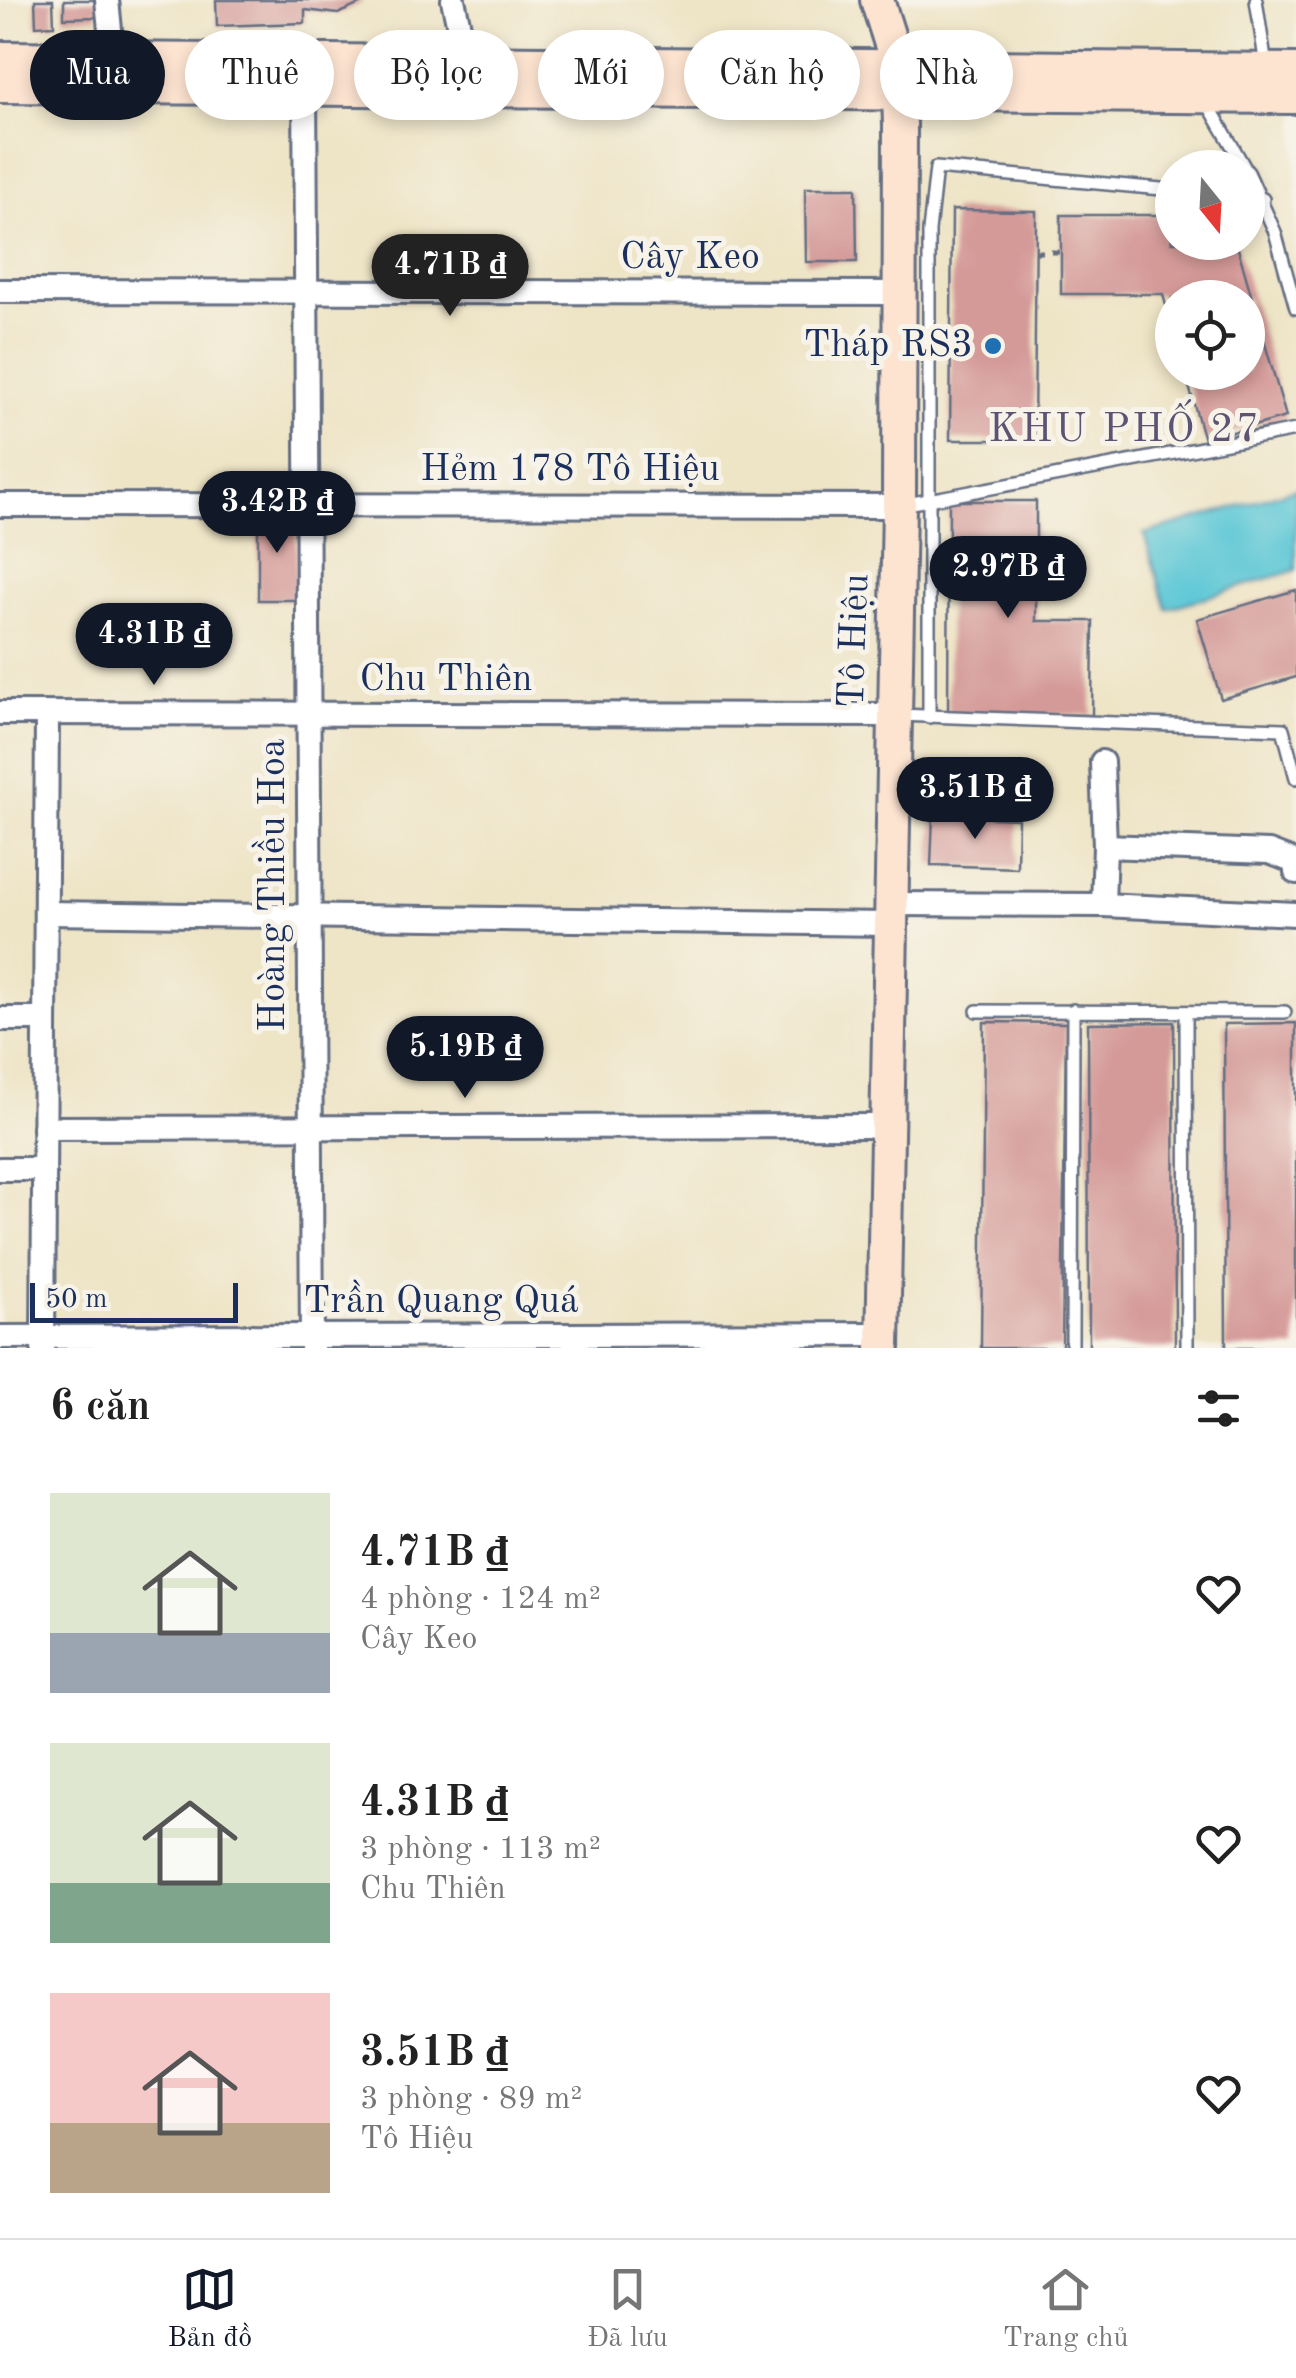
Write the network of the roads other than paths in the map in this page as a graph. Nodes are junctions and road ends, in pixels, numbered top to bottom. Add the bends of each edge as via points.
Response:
1 (107, 0) edge
2 (453, 0) edge
3 (877, 0) edge
4 (1256, 0) edge
5 (110, 30) edge
6 (459, 30) edge
7 (885, 30) edge
8 (0, 58) edge
9 (30, 58) edge
10 (518, 65) edge
11 (1281, 70) edge
12 (334, 75) edge
13 (1013, 76) edge
14 (880, 78) edge
15 (185, 79) edge
16 (880, 79) edge
17 (1013, 85) edge
18 (0, 86) edge
19 (1203, 95) junction
20 (1296, 97) edge
21 (305, 120) edge
22 (899, 120) edge
23 (1235, 150) edge
24 (1155, 188) edge
25 (1265, 206) edge
26 (0, 292) edge
27 (306, 292) junction
28 (900, 292) junction
29 (1296, 308) edge
30 (1296, 430) edge
31 (916, 503) junction
32 (309, 504) junction
33 (0, 505) edge
34 (0, 713) edge
35 (47, 714) junction
36 (893, 715) junction
37 (308, 716) junction
38 (929, 716) junction
39 (1102, 762) dead end
40 (1296, 778) edge
41 (1105, 846) junction
42 (1296, 872) edge
43 (1103, 905) junction
44 (46, 913) junction
45 (889, 914) junction
46 (1296, 914) edge
47 (310, 916) junction
48 (1073, 1010) junction
49 (978, 1011) dead end
50 (1186, 1012) junction
51 (1285, 1012) dead end
52 (0, 1020) edge
53 (45, 1020) junction
54 (886, 1126) junction
55 (44, 1128) junction
56 (310, 1128) junction
57 (0, 1169) edge
58 (44, 1169) junction
59 (0, 1337) edge
60 (883, 1341) edge
61 (43, 1342) edge
62 (312, 1343) edge
63 (1072, 1348) edge
64 (1187, 1348) edge

1 - 5 street
2 - 6 street
3 - 7 main road, Tô Hiệu
4 - 11 lane
8 - 9 main road
10 - 14 main road
11 - 13 main road
12 - 16 main road
15 - 18 main road
17 - 19 main road
19 - 20 main road
19 - 23 lane
21 - 27 street, Hoàng Thiều Hoa
22 - 28 main road, Tô Hiệu
24 - 31 lane via 936,168
25 - 29 lane
26 - 27 street, Cây Keo
27 - 28 street, Cây Keo
27 - 32 street, Hoàng Thiều Hoa
28 - 31 main road, Tô Hiệu
30 - 31 lane
31 - 32 street, Hẻm 178 Tô Hiệu
31 - 36 main road, Tô Hiệu
31 - 38 lane
32 - 33 street, Hẻm 178 Tô Hiệu
32 - 37 street, Hoàng Thiều Hoa
34 - 35 street, Chu Thiên
35 - 37 street, Chu Thiên
35 - 44 street
36 - 37 street, Chu Thiên
36 - 38 lane
36 - 45 main road, Tô Hiệu
37 - 47 street, Hoàng Thiều Hoa
38 - 40 lane via 1283,729
39 - 41 street
41 - 42 street via 1269,852 1295,862
41 - 43 street
43 - 45 street
43 - 46 street
44 - 47 street
44 - 53 street
45 - 47 street
45 - 54 main road, Tô Hiệu
47 - 56 street, Hoàng Thiều Hoa
48 - 49 lane
48 - 50 lane
48 - 63 lane
50 - 51 lane
50 - 64 lane
52 - 53 street
53 - 55 street
54 - 56 street
54 - 60 main road, Tô Hiệu
55 - 56 street
55 - 58 street
56 - 62 street, Hoàng Thiều Hoa
57 - 58 street
58 - 61 street
59 - 61 street, Trần Quang Quá
60 - 62 street, Trần Quang Quá
61 - 62 street, Trần Quang Quá

